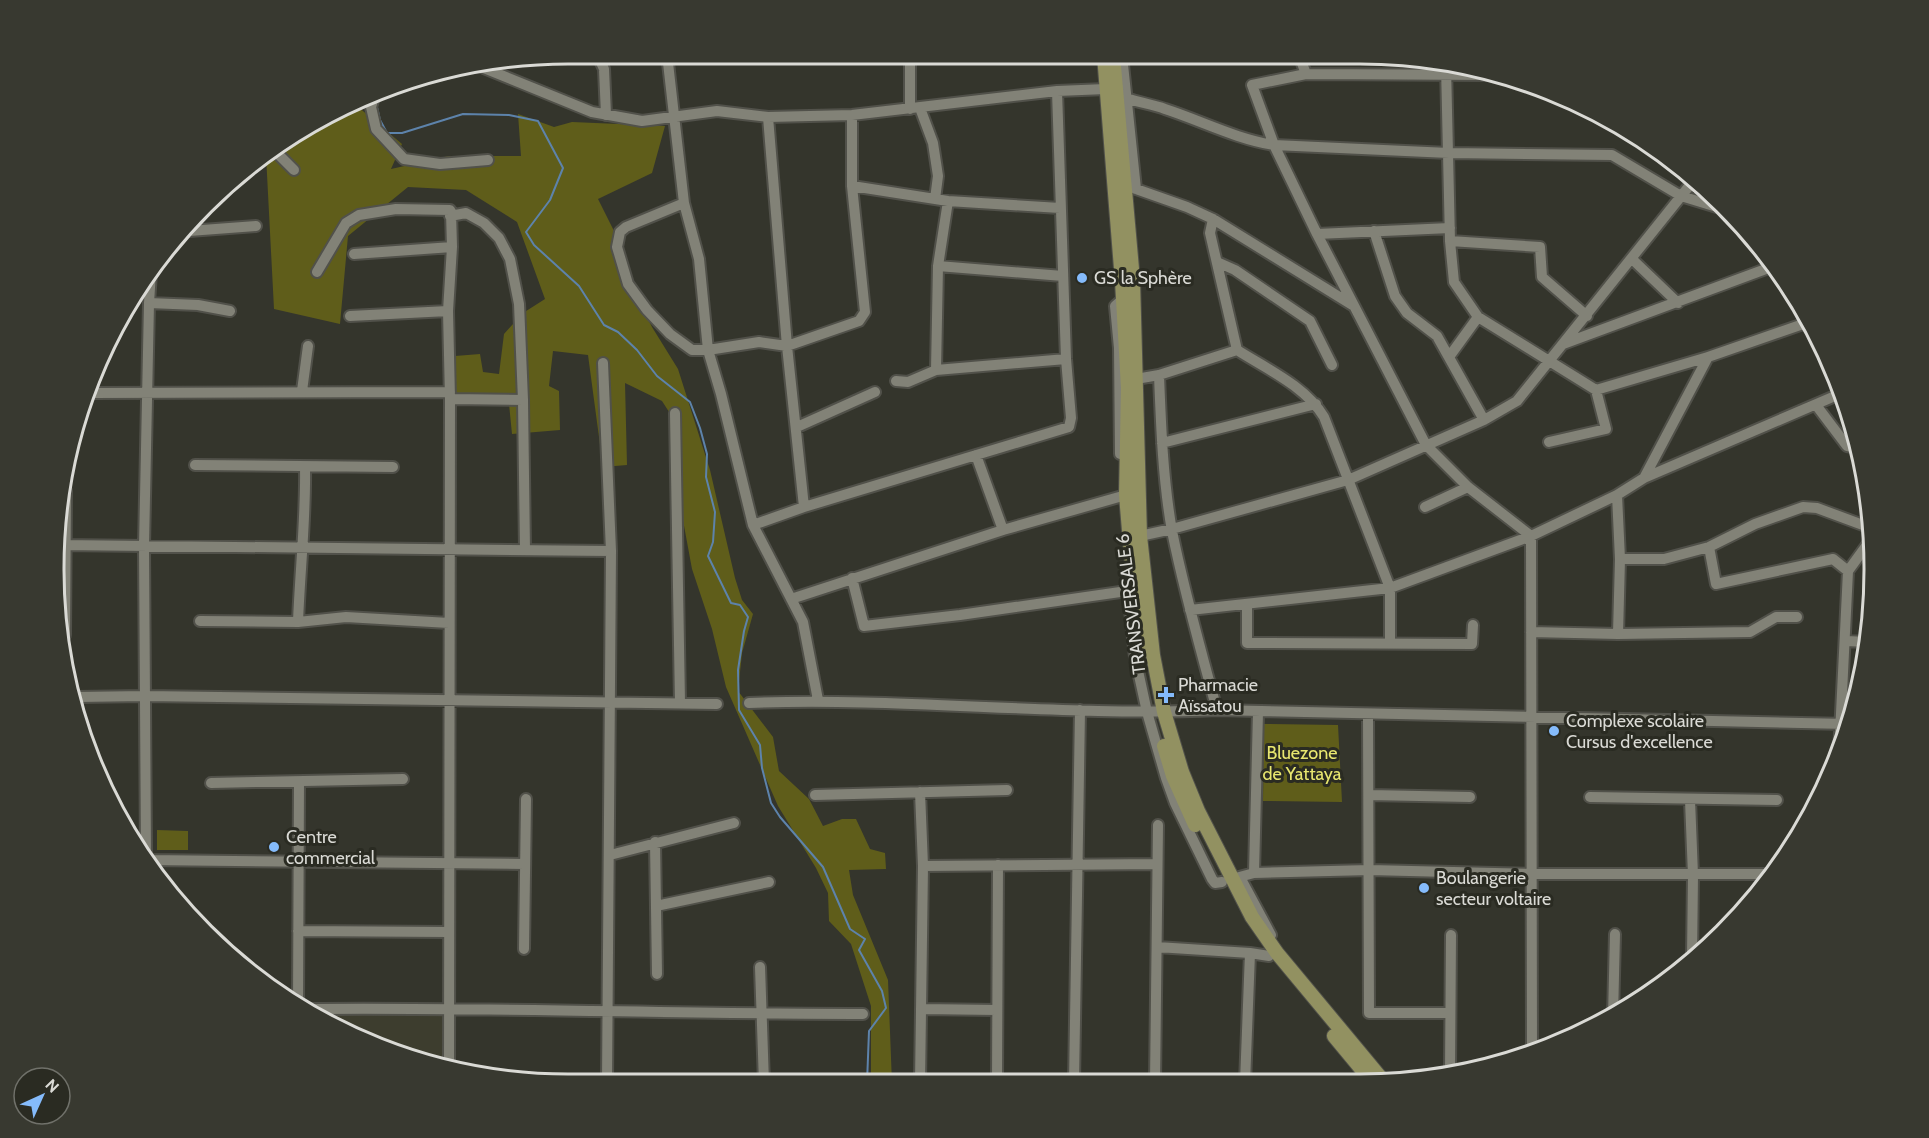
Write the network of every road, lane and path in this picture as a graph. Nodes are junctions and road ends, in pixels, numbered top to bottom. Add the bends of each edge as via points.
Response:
1 (602, 64) edge
2 (668, 64) edge
3 (911, 64) edge
4 (1107, 64) edge
5 (1114, 64) edge
6 (1121, 64) edge
7 (1302, 64) edge
8 (491, 71) edge
9 (1440, 71) edge
10 (1446, 72) edge
11 (1306, 74) junction
12 (1057, 91) junction
13 (1116, 94) junction
14 (372, 105) edge
15 (915, 108) junction
16 (606, 115) junction
17 (852, 115) junction
18 (674, 116) junction
19 (768, 117) junction
20 (1275, 145) junction
21 (1449, 153) junction
22 (280, 156) edge
23 (488, 160) dead end
24 (294, 170) dead end
25 (852, 186) junction
26 (1131, 186) junction
27 (1688, 186) edge
28 (1680, 196) junction
29 (935, 199) junction
30 (948, 201) junction
31 (684, 203) junction
32 (1710, 206) edge
33 (1060, 208) junction
34 (450, 216) junction
35 (1212, 219) junction
36 (256, 226) dead end
37 (1450, 228) junction
38 (195, 231) edge
39 (1374, 231) junction
40 (1317, 234) junction
41 (1450, 241) junction
42 (452, 247) junction
43 (354, 254) dead end
44 (1632, 259) junction
45 (1217, 262) junction
46 (938, 266) junction
47 (1765, 269) edge
48 (317, 272) dead end
49 (1063, 276) junction
50 (150, 289) edge
51 (149, 303) junction
52 (1678, 303) junction
53 (1354, 306) junction
54 (230, 311) dead end
55 (448, 311) junction
56 (350, 316) dead end
57 (1587, 316) junction
58 (1478, 317) junction
59 (1801, 325) edge
60 (1562, 344) junction
61 (308, 346) dead end
62 (787, 346) junction
63 (708, 350) junction
64 (1237, 350) junction
65 (1449, 357) junction
66 (1708, 357) junction
67 (1066, 359) junction
68 (1549, 360) junction
69 (603, 363) dead end
70 (1332, 364) dead end
71 (936, 370) junction
72 (1159, 375) junction
73 (896, 381) dead end
74 (1128, 385) junction
75 (1596, 390) junction
76 (302, 391) junction
77 (875, 392) dead end
78 (96, 393) edge
79 (147, 394) junction
80 (450, 395) junction
81 (1834, 397) edge
82 (523, 400) junction
83 (1316, 404) junction
84 (1816, 405) junction
85 (675, 413) dead end
86 (1484, 420) junction
87 (797, 427) junction
88 (1549, 442) dead end
89 (1162, 443) junction
90 (1426, 445) junction
91 (1849, 446) edge
92 (976, 455) junction
93 (195, 465) dead end
94 (304, 466) junction
95 (393, 467) dead end
96 (1644, 478) junction
97 (1348, 480) junction
98 (1468, 488) junction
99 (1617, 495) junction
100 (1124, 496) junction
101 (804, 507) junction
102 (1425, 507) dead end
103 (753, 525) junction
104 (1862, 525) edge
105 (1172, 529) junction
106 (1003, 530) junction
107 (1140, 536) junction
108 (1531, 536) junction
109 (65, 545) edge
110 (144, 546) junction
111 (1709, 547) junction
112 (301, 548) junction
113 (450, 549) junction
114 (525, 550) junction
115 (1863, 550) edge
116 (611, 551) junction
117 (1620, 559) junction
118 (1848, 571) junction
119 (852, 578) junction
120 (1390, 588) junction
121 (1131, 590) junction
122 (791, 599) junction
123 (1247, 604) junction
124 (1190, 610) junction
125 (1797, 617) dead end
126 (200, 621) dead end
127 (298, 622) junction
128 (449, 623) junction
129 (1473, 625) dead end
130 (1531, 632) junction
131 (1618, 634) junction
132 (1846, 641) junction
133 (1859, 642) edge
134 (1390, 643) junction
135 (145, 696) junction
136 (81, 698) edge
137 (449, 700) junction
138 (818, 700) junction
139 (611, 702) junction
140 (680, 703) junction
141 (749, 703) dead end
142 (717, 704) dead end
143 (1844, 709) edge
144 (1080, 710) junction
145 (1217, 710) junction
146 (1155, 712) junction
147 (1258, 712) junction
148 (1368, 714) junction
149 (1531, 718) junction
150 (1840, 724) edge
151 (403, 779) dead end
152 (299, 782) junction
153 (211, 783) dead end
154 (1007, 790) dead end
155 (920, 792) junction
156 (815, 795) dead end
157 (1369, 795) junction
158 (1470, 797) dead end
159 (1590, 797) dead end
160 (526, 799) dead end
161 (1690, 800) junction
162 (1777, 800) dead end
163 (734, 823) dead end
164 (1158, 825) dead end
165 (655, 842) junction
166 (147, 844) edge
167 (610, 855) junction
168 (157, 859) edge
169 (298, 862) junction
170 (448, 863) junction
171 (524, 864) junction
172 (1157, 864) junction
173 (1077, 865) junction
174 (923, 866) junction
175 (998, 866) junction
176 (1370, 870) junction
177 (1254, 873) junction
178 (1531, 874) junction
179 (1693, 874) junction
180 (1761, 874) edge
181 (1231, 879) junction
182 (769, 882) dead end
183 (656, 906) junction
184 (298, 931) junction
185 (448, 932) junction
186 (1616, 934) dead end
187 (1451, 935) dead end
188 (1157, 948) junction
189 (524, 949) dead end
190 (1692, 949) edge
191 (1250, 953) junction
192 (1269, 956) junction
193 (760, 967) dead end
194 (657, 974) dead end
195 (298, 994) edge
196 (1613, 1005) edge
197 (449, 1007) junction
198 (322, 1009) edge
199 (921, 1009) junction
200 (997, 1010) junction
201 (608, 1012) junction
202 (1449, 1013) junction
203 (761, 1014) junction
204 (863, 1014) dead end
205 (1532, 1043) edge
206 (449, 1059) edge
207 (1450, 1065) edge
208 (1377, 1073) edge
209 (607, 1074) edge
210 (764, 1074) edge
211 (920, 1074) edge
212 (997, 1074) edge
213 (1074, 1074) edge
214 (1155, 1074) edge
215 (1245, 1074) edge
216 (1364, 1074) edge

1 - 16 street
2 - 18 street
3 - 15 street
4 - 13 main road, TRANSVERSALE 6
5 - 13 main road, TRANSVERSALE 6
6 - 13 street
7 - 11 street
8 - 16 street
9 - 11 street
10 - 21 street
11 - 20 street via 1252,85
12 - 13 street
12 - 15 street
12 - 33 street
13 - 20 street via 1251,141
13 - 26 main road, TRANSVERSALE 6
13 - 74 main road, TRANSVERSALE 6
14 - 23 street via 376,129 404,159 440,164
15 - 17 street
15 - 29 street via 933,143 938,176
16 - 18 street via 642,121
17 - 19 street
17 - 25 street
18 - 19 street via 717,111
18 - 31 street
19 - 62 street
20 - 21 street
20 - 40 street
21 - 28 street via 1612,155
21 - 37 street
22 - 24 street
25 - 29 street
25 - 62 street via 863,317
26 - 35 street
26 - 74 main road, TRANSVERSALE 6 via 1133,280
27 - 28 street
28 - 32 street
28 - 44 street
29 - 30 street
30 - 33 street
30 - 46 street
31 - 63 street via 699,259
31 - 63 street via 626,227 620,232 617,247 628,284 647,310 692,350
33 - 49 street
34 - 42 street
34 - 48 street via 450,210 396,209 359,215 346,223
34 - 82 street via 466,213 484,223 500,238 510,259 519,304
35 - 45 street via 1210,232
35 - 53 street
36 - 38 street
37 - 39 street
37 - 41 street
39 - 40 street
39 - 65 street via 1395,296 1407,313 1437,336
40 - 53 street
41 - 57 street via 1540,247 1542,277
41 - 58 street via 1454,282
42 - 43 street
42 - 55 street
44 - 52 street
44 - 57 street
45 - 64 street
45 - 70 street via 1310,321
46 - 49 street
46 - 71 street
47 - 52 street
49 - 67 street
50 - 51 street
51 - 54 street
51 - 79 street
52 - 60 street
53 - 90 street
55 - 56 street
55 - 80 street
57 - 60 street
58 - 65 street
58 - 68 street
59 - 66 street
60 - 68 street
61 - 76 street
62 - 63 street via 759,342
62 - 87 street
63 - 103 street
64 - 72 street
64 - 83 street
65 - 86 street
66 - 75 street
66 - 96 street
67 - 71 street
67 - 92 street via 1071,418 1068,427
68 - 75 street
68 - 86 street via 1517,401
69 - 116 street
71 - 73 street via 908,382
72 - 74 street
72 - 89 street
74 - 100 main road, TRANSVERSALE 6
74 - 107 main road, TRANSVERSALE 6
75 - 88 street via 1606,429
76 - 79 street
76 - 80 street
77 - 87 street
78 - 79 street
79 - 110 street
80 - 82 street
80 - 113 street
81 - 84 street
82 - 114 street
83 - 89 street
83 - 97 street
84 - 91 street
84 - 96 street
85 - 140 street
86 - 90 street
87 - 101 street
89 - 105 street
90 - 97 street
90 - 98 street
92 - 101 street
92 - 106 street
93 - 94 street
94 - 95 street
94 - 112 street via 306,506
96 - 99 street
97 - 105 street
97 - 120 street
98 - 102 street
98 - 108 street
99 - 108 street
99 - 117 street
100 - 106 street
100 - 121 main road, TRANSVERSALE 6
101 - 103 street
103 - 122 street
104 - 111 street via 1817,508 1803,507 1755,524
105 - 107 street
105 - 124 street
106 - 119 street
107 - 146 main road, TRANSVERSALE 6
108 - 120 street
108 - 130 street
109 - 110 street
110 - 112 street
110 - 135 street
111 - 117 street via 1664,559
111 - 118 street via 1716,584 1833,559
112 - 113 street
112 - 127 street
113 - 114 street
113 - 128 street
114 - 116 street
115 - 118 street
116 - 139 street
117 - 131 street
118 - 132 street
119 - 121 street via 864,626
119 - 122 street
120 - 123 street
120 - 134 street
121 - 146 main road, TRANSVERSALE 6
122 - 138 street via 803,622
123 - 124 street
123 - 134 street via 1246,643
124 - 145 street
125 - 131 street via 1776,617 1750,632
126 - 127 street
127 - 128 street via 346,617
128 - 137 street
129 - 134 street via 1472,644
130 - 131 street
130 - 149 street
132 - 133 street
132 - 143 street
135 - 136 street
135 - 137 street
135 - 166 street
137 - 139 street
137 - 170 street
138 - 141 street
138 - 144 street
139 - 140 street
139 - 167 street
140 - 142 street
144 - 146 street
144 - 173 street
145 - 146 street
145 - 147 street
146 - 181 main road, TRANSVERSALE 6
146 - 181 main road, TRANSVERSALE 6 via 1179,802
147 - 148 street
147 - 177 street
148 - 149 street
148 - 157 street
149 - 150 street
149 - 178 street
151 - 152 street
152 - 153 street
152 - 169 street
154 - 155 street
155 - 156 street
155 - 174 street
157 - 158 street
157 - 176 street
159 - 161 street
160 - 171 street
161 - 162 street
161 - 179 street
163 - 165 street
164 - 172 street
165 - 167 street
165 - 183 street
167 - 201 street
168 - 169 street
169 - 170 street
169 - 184 street
170 - 171 street
170 - 185 street
171 - 189 street
172 - 173 street
172 - 188 street
173 - 175 street
173 - 213 street
174 - 175 street
174 - 199 street
175 - 200 street
176 - 177 street
176 - 178 street
176 - 202 street via 1369,1013
177 - 181 street
178 - 179 street
178 - 205 street
179 - 180 street
179 - 190 street
181 - 192 main road, TRANSVERSALE 6 via 1244,920
181 - 208 main road, TRANSVERSALE 6 via 1277,953
182 - 183 street
183 - 194 street
184 - 185 street
184 - 195 street
185 - 197 street
186 - 196 street
187 - 202 street
188 - 191 street
188 - 214 street
191 - 192 street
191 - 215 street
192 - 216 main road, TRANSVERSALE 6
193 - 203 street
197 - 198 street
197 - 201 street
197 - 206 street
199 - 200 street
199 - 211 street
200 - 212 street
201 - 203 street
201 - 209 street
202 - 207 street
203 - 204 street
203 - 210 street

